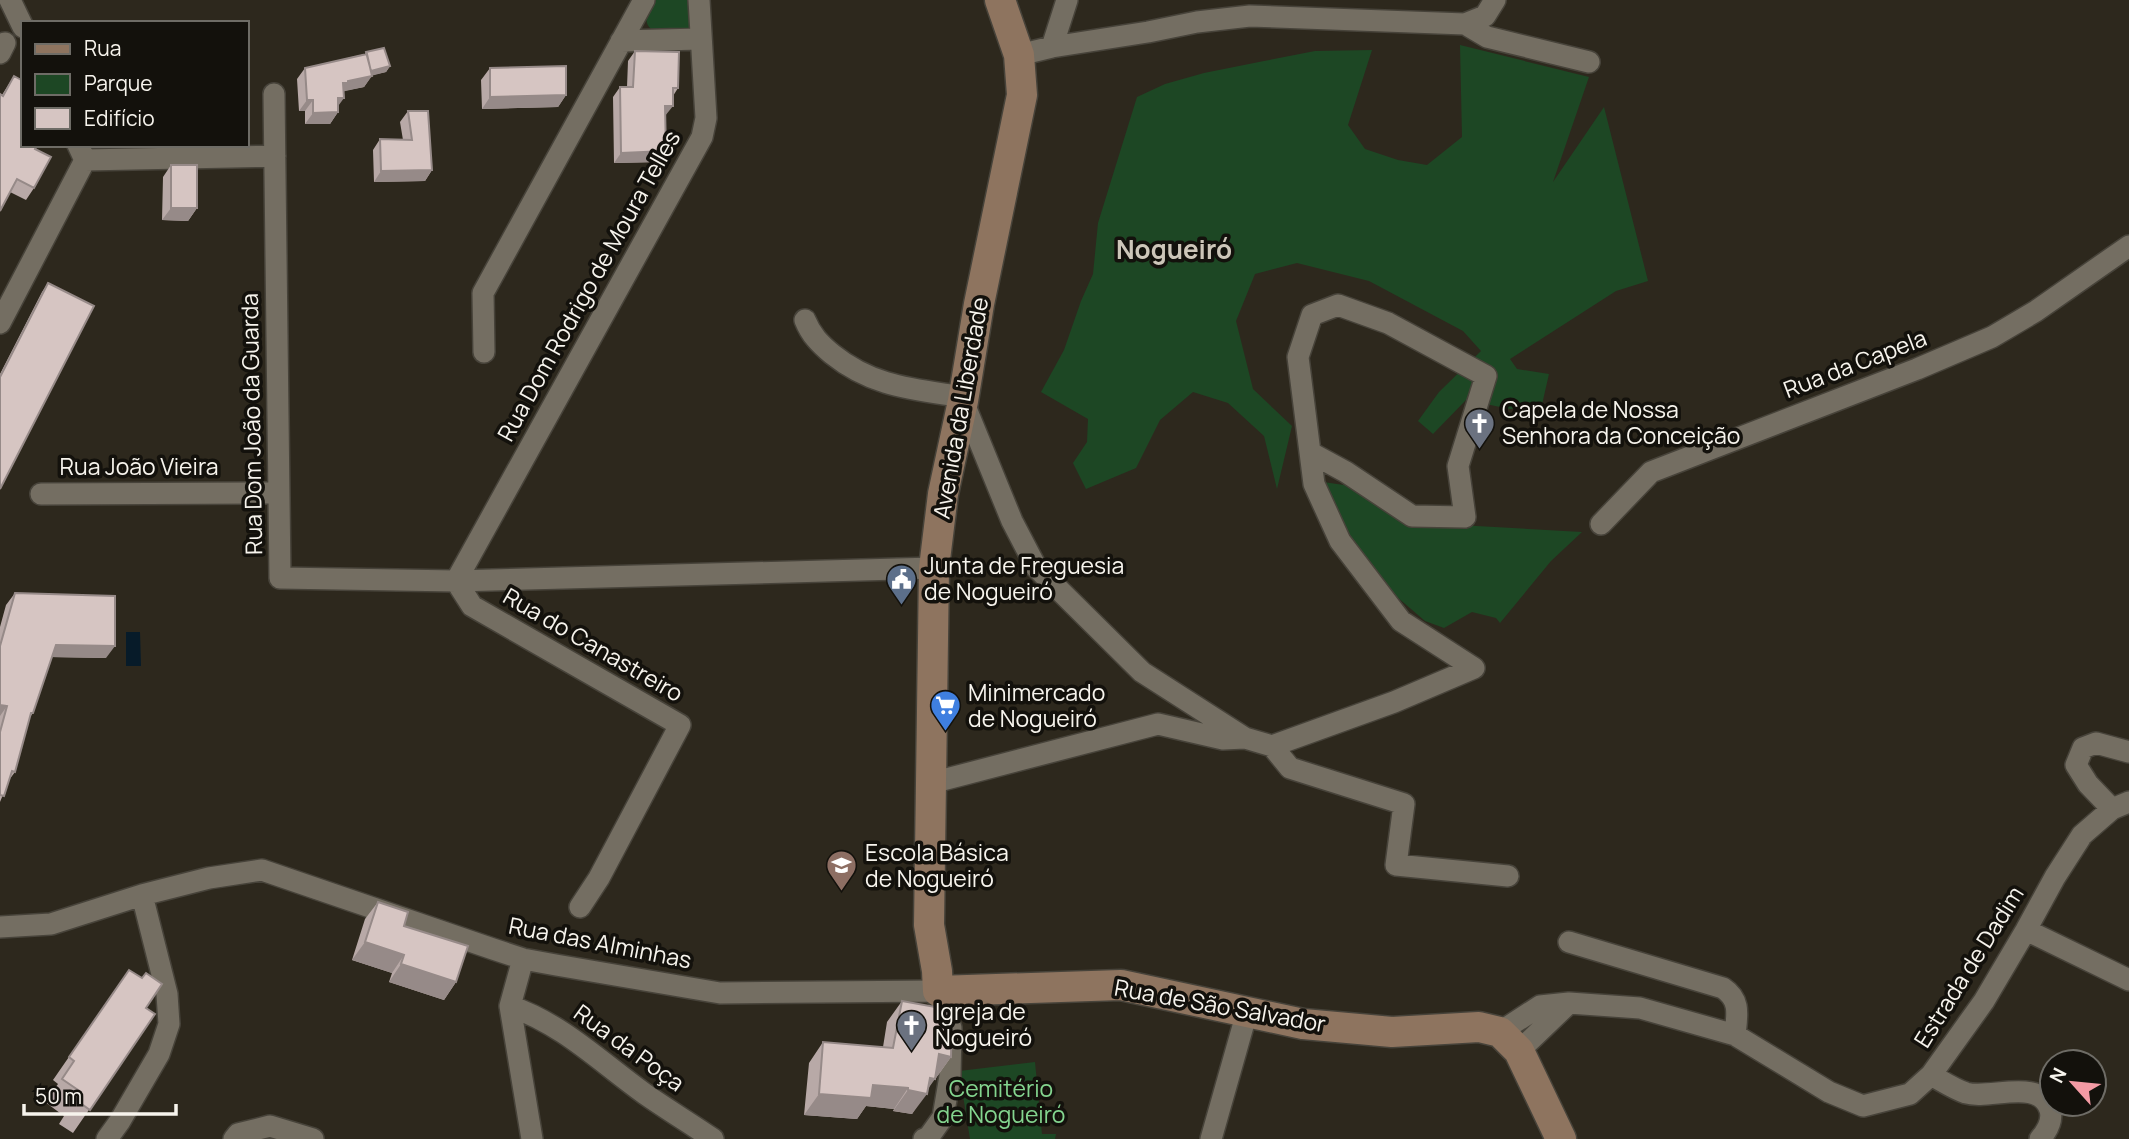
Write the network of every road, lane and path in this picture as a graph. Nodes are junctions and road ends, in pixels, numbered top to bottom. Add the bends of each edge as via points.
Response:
1 (10, 0) edge
2 (644, 0) edge
3 (699, 0) edge
4 (1000, 0) edge
5 (1067, 0) edge
6 (1203, 0) edge
7 (1495, 0) edge
8 (1197, 22) junction
9 (21, 23) edge
10 (1465, 24) junction
11 (700, 39) junction
12 (621, 41) junction
13 (1052, 47) junction
14 (1019, 55) junction
15 (1589, 62) dead end
16 (274, 94) dead end
17 (81, 153) edge
18 (275, 156) junction
19 (2129, 246) edge
20 (805, 320) dead end
21 (0, 323) edge
22 (484, 352) dead end
23 (963, 399) junction
24 (1311, 453) junction
25 (41, 494) dead end
26 (278, 494) junction
27 (1601, 524) dead end
28 (934, 568) junction
29 (456, 581) junction
30 (1245, 738) junction
31 (1272, 746) junction
32 (2129, 752) edge
33 (931, 783) junction
34 (2121, 806) edge
35 (1508, 876) dead end
36 (142, 895) junction
37 (580, 907) dead end
38 (0, 927) edge
39 (2026, 930) junction
40 (1569, 942) dead end
41 (523, 958) junction
42 (2129, 980) edge
43 (938, 991) junction
44 (510, 1006) junction
45 (1247, 1012) junction
46 (1735, 1035) junction
47 (1510, 1041) junction
48 (1931, 1075) junction
49 (107, 1139) edge
50 (234, 1139) edge
51 (313, 1139) edge
52 (532, 1139) edge
53 (713, 1139) edge
54 (924, 1139) edge
55 (1211, 1139) edge
56 (1562, 1139) edge
57 (2040, 1139) edge

1 - 9 street
2 - 12 street
3 - 11 street, Rua Dom Rodrigo de Moura Telles
4 - 14 street, Avenida da Liberdade
5 - 13 street
6 - 8 street
7 - 10 street via 1485,16
8 - 10 street via 1250,16
8 - 13 street
10 - 15 street via 1487,37
11 - 12 street
11 - 29 street, Rua Dom Rodrigo de Moura Telles via 706,118 702,137
12 - 22 street via 483,293
13 - 14 street
14 - 23 street, Avenida da Liberdade via 1022,95
16 - 18 street, Rua Dom João da Guarda
17 - 18 street
17 - 21 street
18 - 26 street, Rua Dom João da Guarda
19 - 27 street, Rua da Capela via 1992,337 1651,472
20 - 23 street via 814,338 866,377
23 - 28 street, Avenida da Liberdade via 943,494
23 - 30 street via 1012,521 1036,567 1142,672
24 - 24 street via 1298,357 1312,316 1338,305 1388,323 1486,376 1458,466 1465,517 1412,516
24 - 31 street via 1314,484 1340,541 1401,621 1474,668
25 - 26 street, Rua João Vieira
26 - 29 street, Rua Dom João da Guarda via 280,578
28 - 29 street
28 - 33 street, Avenida da Liberdade
29 - 37 street, Rua do Canastreiro via 472,606 680,725
30 - 31 street
30 - 33 street via 1223,739 1158,724
31 - 35 street via 1290,768 1404,804 1395,865
32 - 34 street, Estrada de Dadim via 2096,743 2083,748 2076,765 2088,784
33 - 43 street, Avenida da Liberdade via 929,925
34 - 39 street, Estrada de Dadim via 2082,835
36 - 38 street, Rua das Alminhas via 51,924
36 - 41 street, Rua das Alminhas via 262,870
36 - 49 street via 167,994 169,1024 159,1054
39 - 42 street
39 - 48 street, Estrada de Dadim via 1984,1001
40 - 46 street via 1723,988 1736,1001
41 - 43 street, Rua das Alminhas via 720,993
41 - 44 street
43 - 45 street, Rua de São Salvador via 1121,985
43 - 54 street via 951,1028 950,1076 943,1117
44 - 52 street
44 - 53 street, Rua da Poça via 560,1029
45 - 47 street, Rua de São Salvador via 1304,1024 1392,1032 1479,1027
45 - 55 street
46 - 47 street, Estrada de Dadim via 1640,1008 1569,1003 1540,1006
46 - 48 street, Estrada de Dadim via 1829,1092 1863,1106 1910,1094
47 - 56 street
48 - 57 street via 1967,1093 2032,1091 2046,1101 2051,1112 2049,1129
50 - 51 street via 237,1134 270,1126

